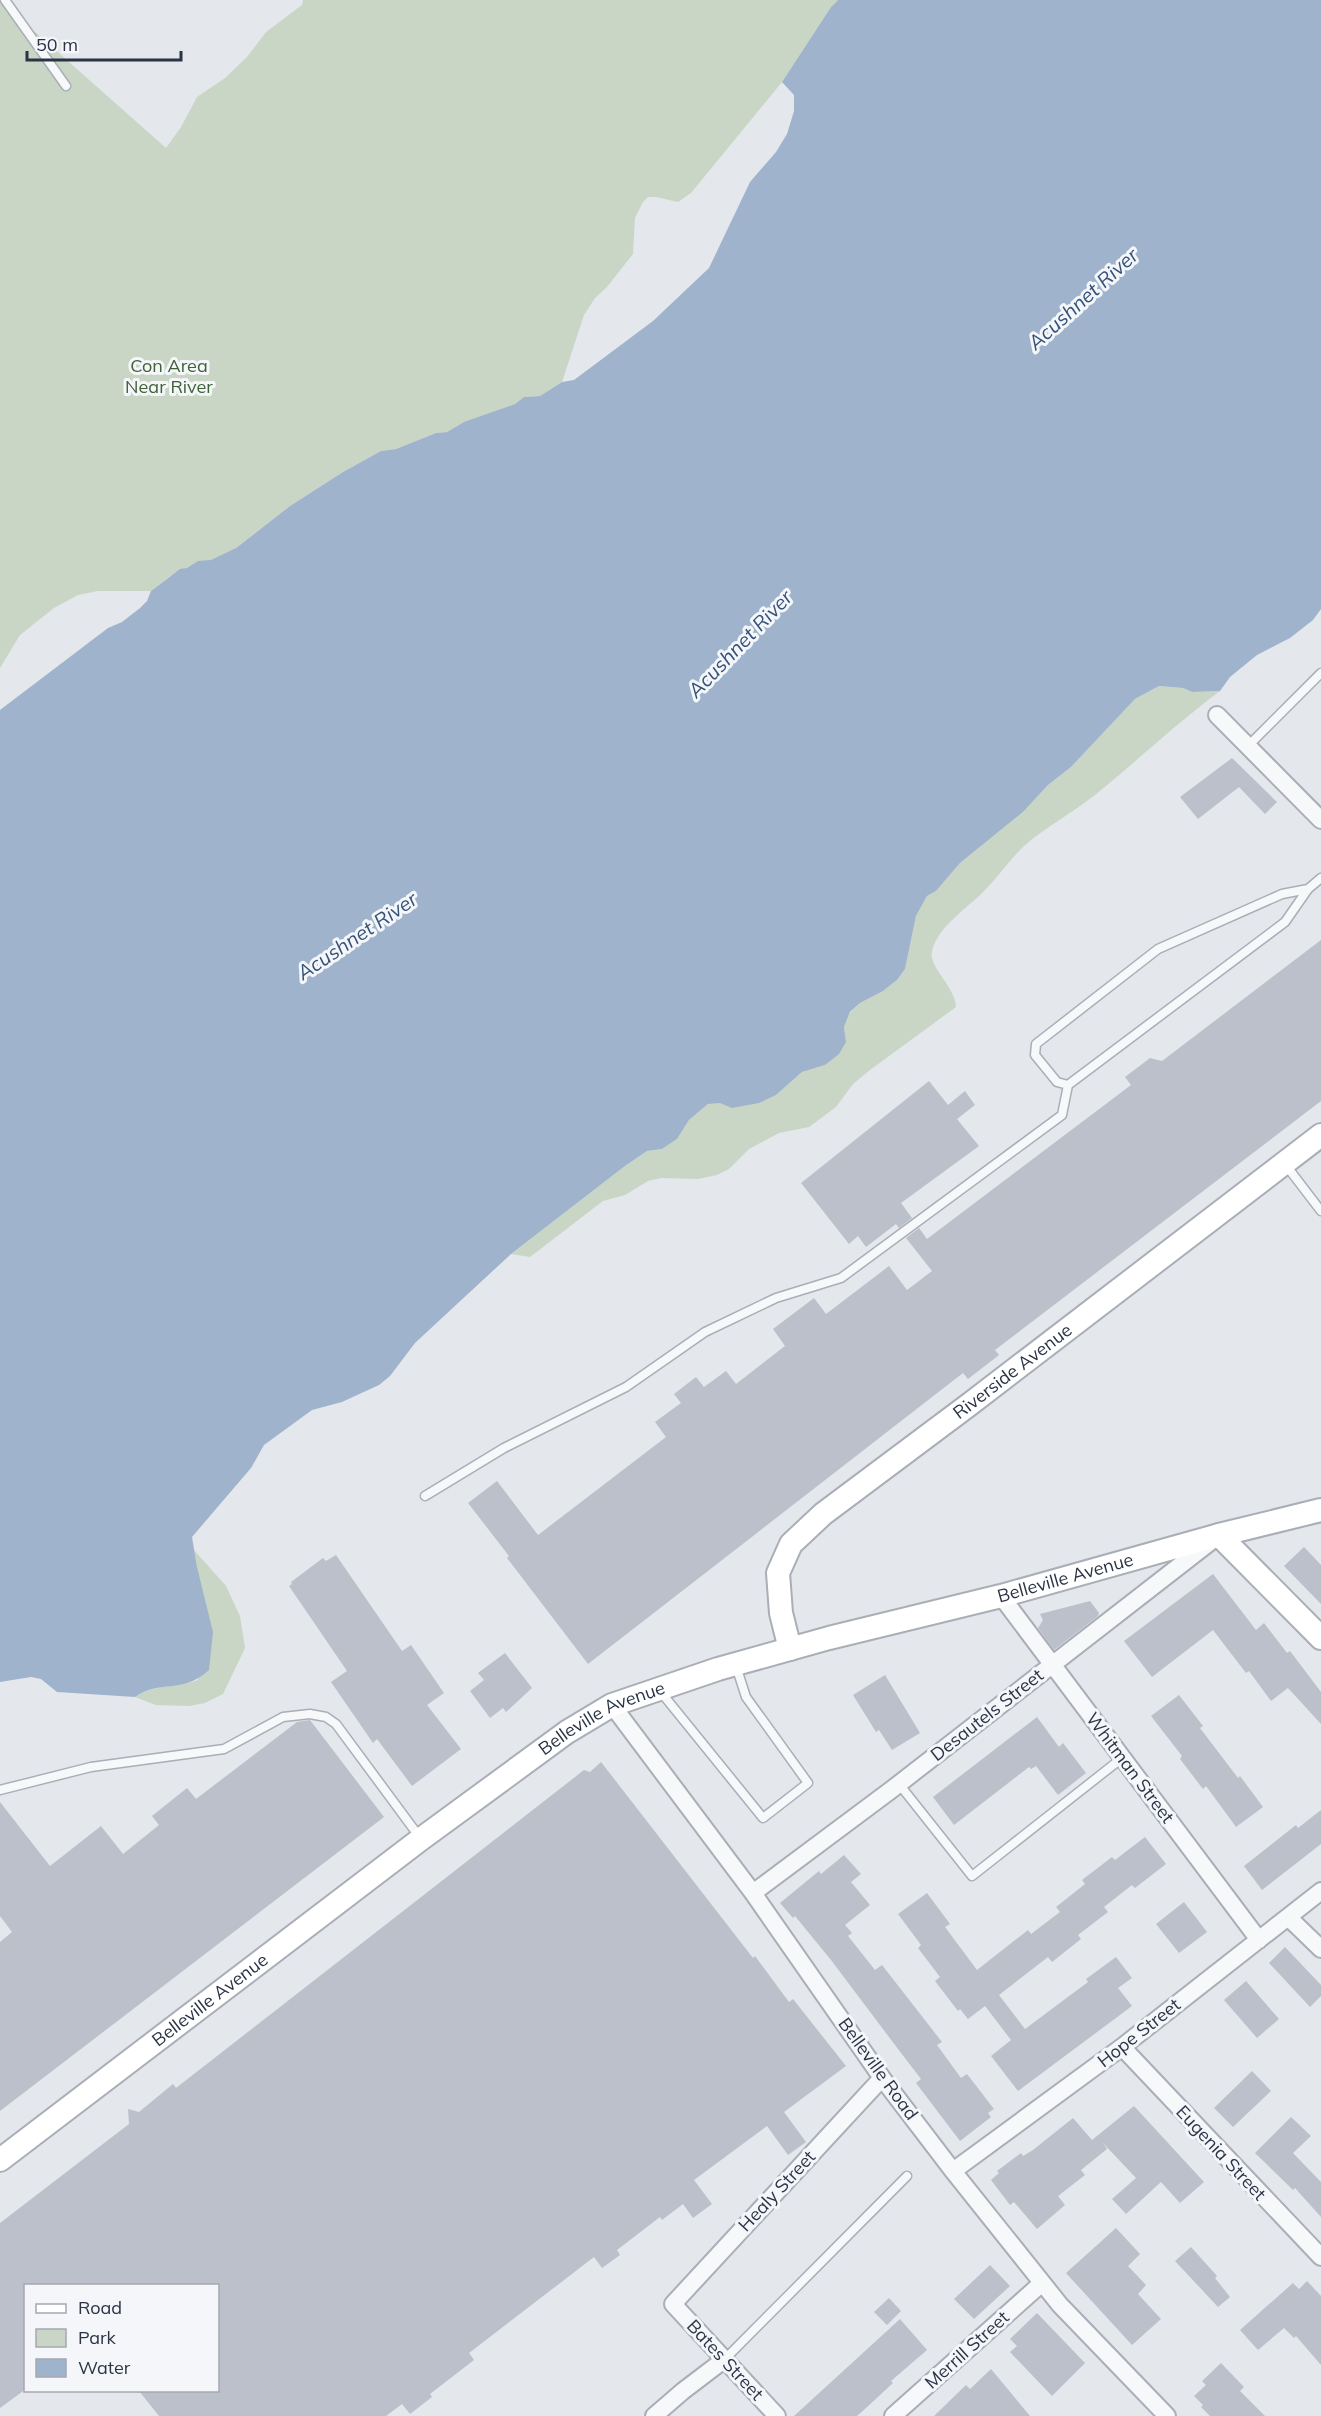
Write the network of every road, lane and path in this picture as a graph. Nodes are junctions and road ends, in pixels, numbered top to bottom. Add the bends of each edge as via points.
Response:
1 (5, 0) edge
2 (66, 86) dead end
3 (1321, 673) edge
4 (1217, 715) dead end
5 (1248, 746) junction
6 (1321, 820) edge
7 (1321, 878) edge
8 (1308, 889) junction
9 (1068, 1085) junction
10 (1321, 1135) edge
11 (1285, 1163) junction
12 (1320, 1207) edge
13 (425, 1496) dead end
14 (1321, 1510) edge
15 (1219, 1535) junction
16 (1001, 1596) junction
17 (1321, 1638) edge
18 (790, 1649) junction
19 (736, 1664) junction
20 (1052, 1664) junction
21 (658, 1688) junction
22 (612, 1704) junction
23 (1122, 1758) junction
24 (899, 1784) junction
25 (0, 1790) edge
26 (421, 1839) junction
27 (1321, 1891) edge
28 (753, 1893) junction
29 (1288, 1917) junction
30 (1258, 1940) junction
31 (1321, 1949) edge
32 (1122, 2048) junction
33 (882, 2078) junction
34 (0, 2160) edge
35 (953, 2171) junction
36 (908, 2176) dead end
37 (1321, 2257) edge
38 (1042, 2283) junction
39 (673, 2304) joint
40 (725, 2359) junction
41 (654, 2416) edge
42 (777, 2416) edge
43 (893, 2416) edge
44 (1167, 2416) edge

1 - 2 lane
3 - 5 lane
4 - 5 street
5 - 6 street
7 - 8 lane
8 - 9 lane via 1285,922
8 - 9 lane via 1282,894 1158,949 1036,1044 1035,1055 1057,1082
9 - 13 lane via 1062,1115 841,1278 776,1298 705,1332 626,1387 504,1448
10 - 11 main road, Riverside Avenue
11 - 12 lane
11 - 18 main road, Riverside Avenue via 823,1514 790,1544 778,1573 781,1613
14 - 15 main road, Belleville Avenue
15 - 16 main road, Belleville Avenue
15 - 17 main road
15 - 20 street, Desautels Street
16 - 18 main road, Belleville Avenue
16 - 20 street, Whitman Street
18 - 19 main road, Belleville Avenue
19 - 21 main road, Belleville Avenue
19 - 21 lane via 746,1697 808,1783 763,1818
20 - 23 street, Whitman Street
20 - 24 street, Desautels Street
21 - 22 main road, Belleville Avenue
22 - 26 main road, Belleville Avenue via 567,1732
22 - 28 street, Belleville Road
23 - 24 lane via 972,1876
23 - 30 street, Whitman Street
24 - 28 street, Desautels Street
25 - 26 lane via 91,1767 218,1751 283,1717 310,1714 336,1724
26 - 34 main road, Belleville Avenue
27 - 29 street, Hope Street
28 - 33 street, Belleville Road
29 - 30 street, Hope Street
29 - 31 street
30 - 32 street, Hope Street
32 - 35 street, Hope Street
32 - 37 street, Eugenia Street
33 - 35 street, Belleville Road
33 - 39 street, Healy Street
35 - 38 street, Belleville Road
36 - 40 lane
38 - 43 street, Merrill Street
38 - 44 street, Belleville Road
39 - 40 street, Bates Street
40 - 41 street
40 - 42 street, Bates Street

